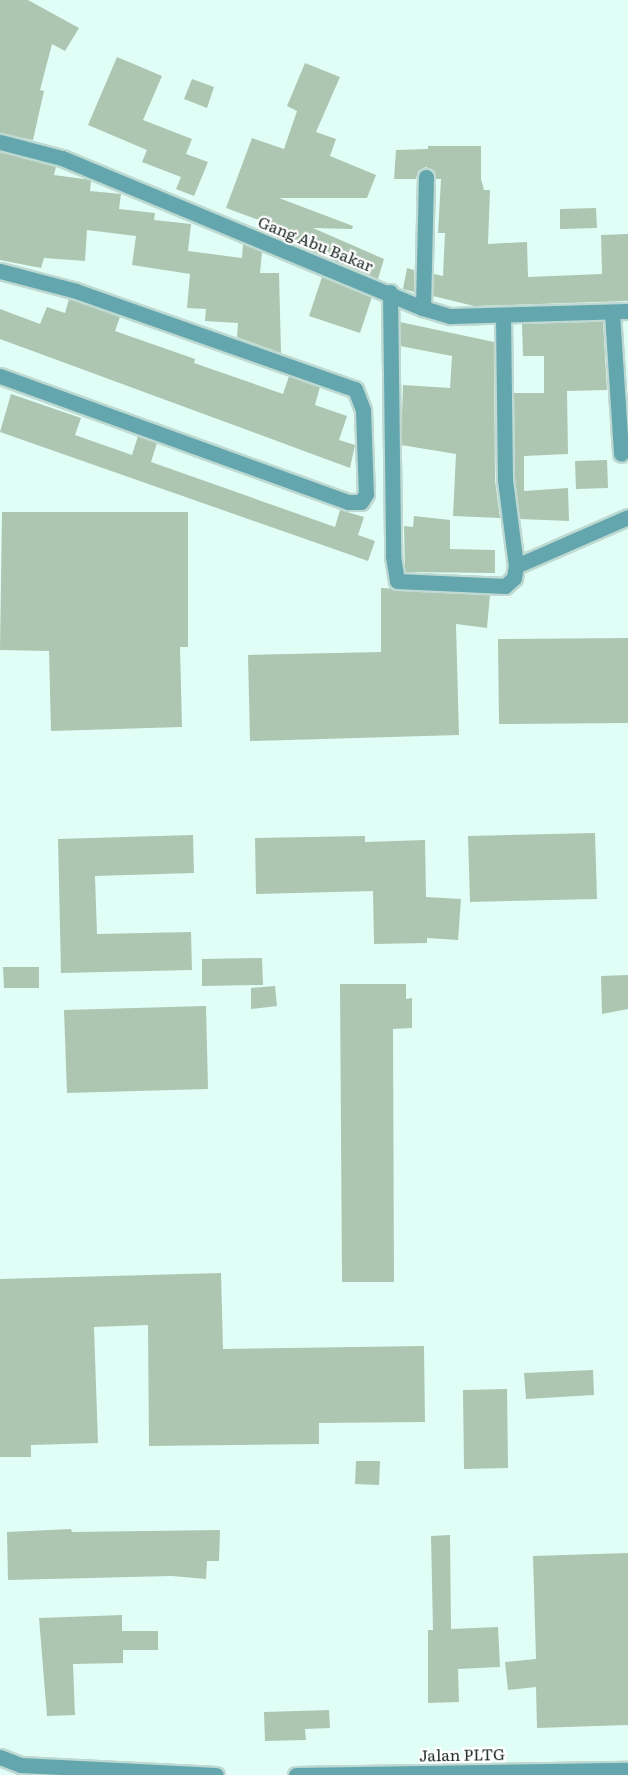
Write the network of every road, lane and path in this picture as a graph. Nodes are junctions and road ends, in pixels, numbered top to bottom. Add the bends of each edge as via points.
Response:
1 (0, 142) edge
2 (426, 177) dead end
3 (0, 271) edge
4 (390, 292) junction
5 (423, 309) junction
6 (628, 311) edge
7 (612, 313) junction
8 (504, 317) junction
9 (0, 376) edge
10 (621, 454) dead end
11 (628, 517) edge
12 (516, 566) junction
13 (0, 1757) edge
14 (628, 1770) edge
15 (216, 1775) edge
16 (296, 1775) edge

1 - 4 street, Gang Abu Bakar via 62,158
2 - 5 street
3 - 9 street via 76,291 355,389 363,410 366,494 361,502 348,502
4 - 5 street, Gang Abu Bakar
4 - 12 street via 394,576 399,582 410,584 505,586 514,578
5 - 8 street, Gang Abu Bakar via 457,317
6 - 7 street, Gang Abu Bakar
7 - 8 street, Gang Abu Bakar
7 - 10 street
8 - 12 street via 505,480
11 - 12 street
13 - 15 street via 21,1765
14 - 16 street, Jalan PLTG

